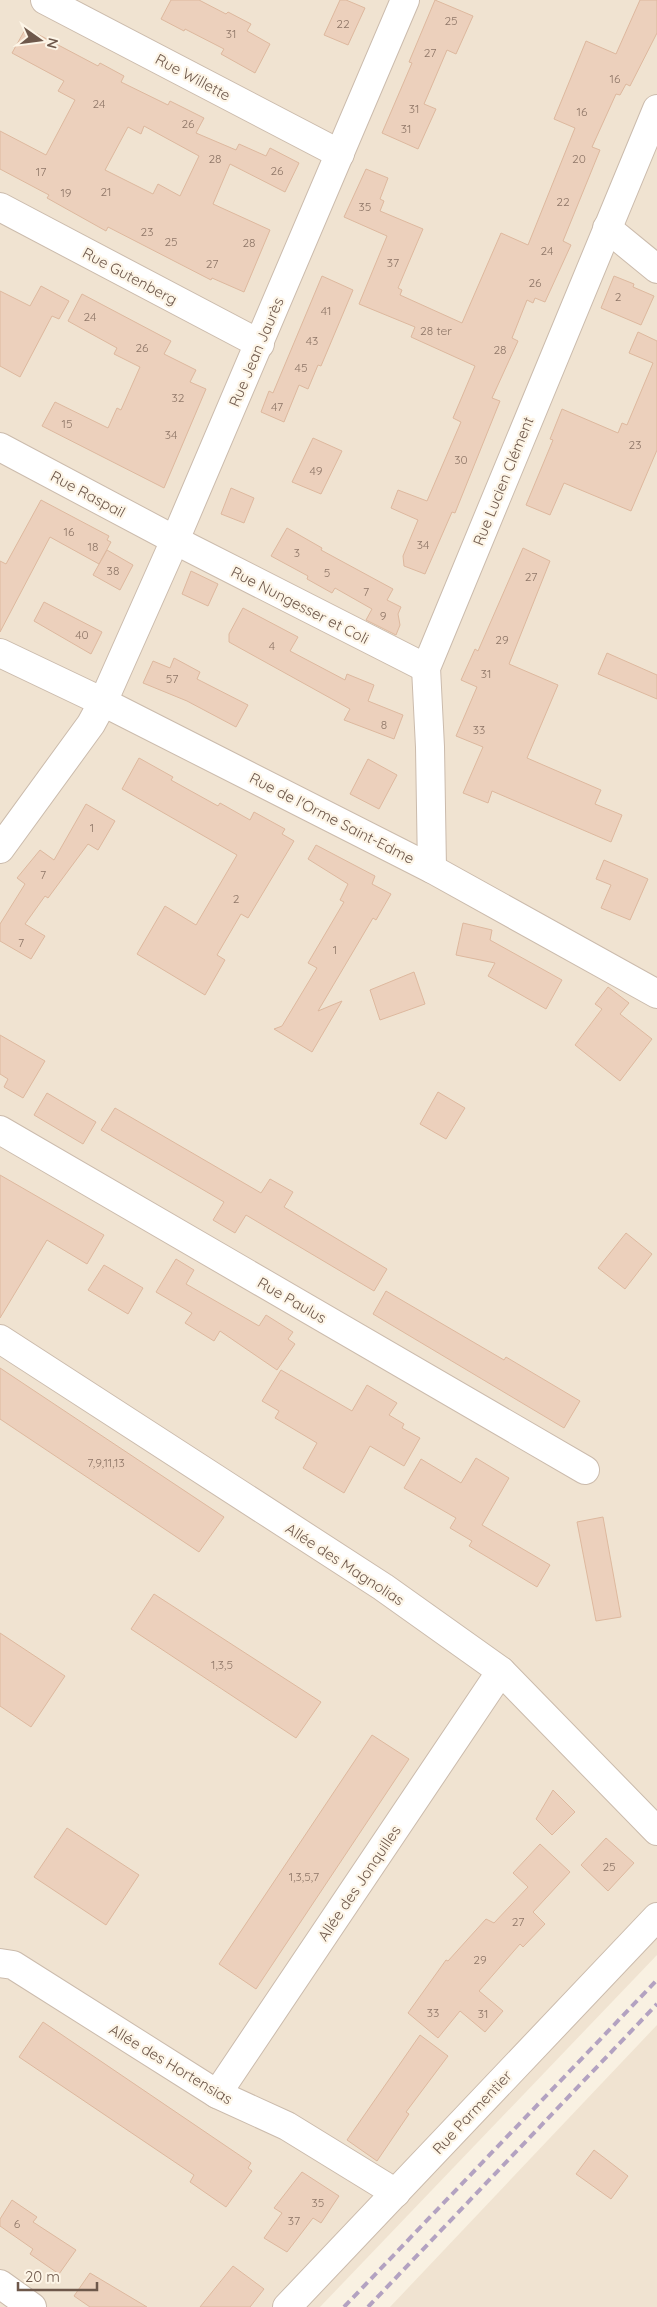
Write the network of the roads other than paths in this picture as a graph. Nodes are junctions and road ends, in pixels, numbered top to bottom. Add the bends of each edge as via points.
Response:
1 (45, 0) edge
2 (405, 0) edge
3 (657, 109) edge
4 (340, 154) junction
5 (0, 207) edge
6 (607, 228) junction
7 (657, 269) edge
8 (260, 344) junction
9 (0, 447) edge
10 (175, 540) junction
11 (0, 653) edge
12 (426, 668) junction
13 (103, 702) junction
14 (0, 849) edge
15 (432, 869) junction
16 (657, 994) edge
17 (0, 1130) edge
18 (0, 1339) edge
19 (585, 1470) dead end
20 (501, 1671) junction
21 (657, 1831) edge
22 (657, 1917) edge
23 (4, 1971) edge
24 (217, 2094) junction
25 (396, 2193) junction
26 (0, 2284) edge
27 (32, 2307) edge
28 (287, 2307) edge

1 - 4 street, Rue Willette
2 - 4 street, Rue Jean Jaurès
3 - 6 street, Rue Lucien Clément
4 - 8 street, Rue Jean Jaurès
5 - 8 street, Rue Gutenberg
6 - 7 street
6 - 12 street, Rue Lucien Clément
8 - 10 street, Rue Jean Jaurès
9 - 10 street, Rue Raspail
10 - 12 street, Rue Nungesser et Coli
10 - 13 street, Rue Jean Jaurès
11 - 13 street, Rue de l'Orme Saint-Edme
12 - 15 street, Rue Lucien Clément
13 - 14 street, Rue Jean Jaurès via 91,724
13 - 15 street, Rue de l'Orme Saint-Edme
15 - 16 street, Rue de l'Orme Saint-Edme
17 - 19 street, Rue Paulus
18 - 20 street, Allée des Magnolias via 383,1587
20 - 21 street, Allée des Magnolias
20 - 24 street, Allée des Jonquilles
22 - 25 street, Rue Parmentier
23 - 24 street, Allée des Hortensias
24 - 25 street, Allée des Hortensias via 287,2126
25 - 28 street, Rue Parmentier
26 - 27 street

